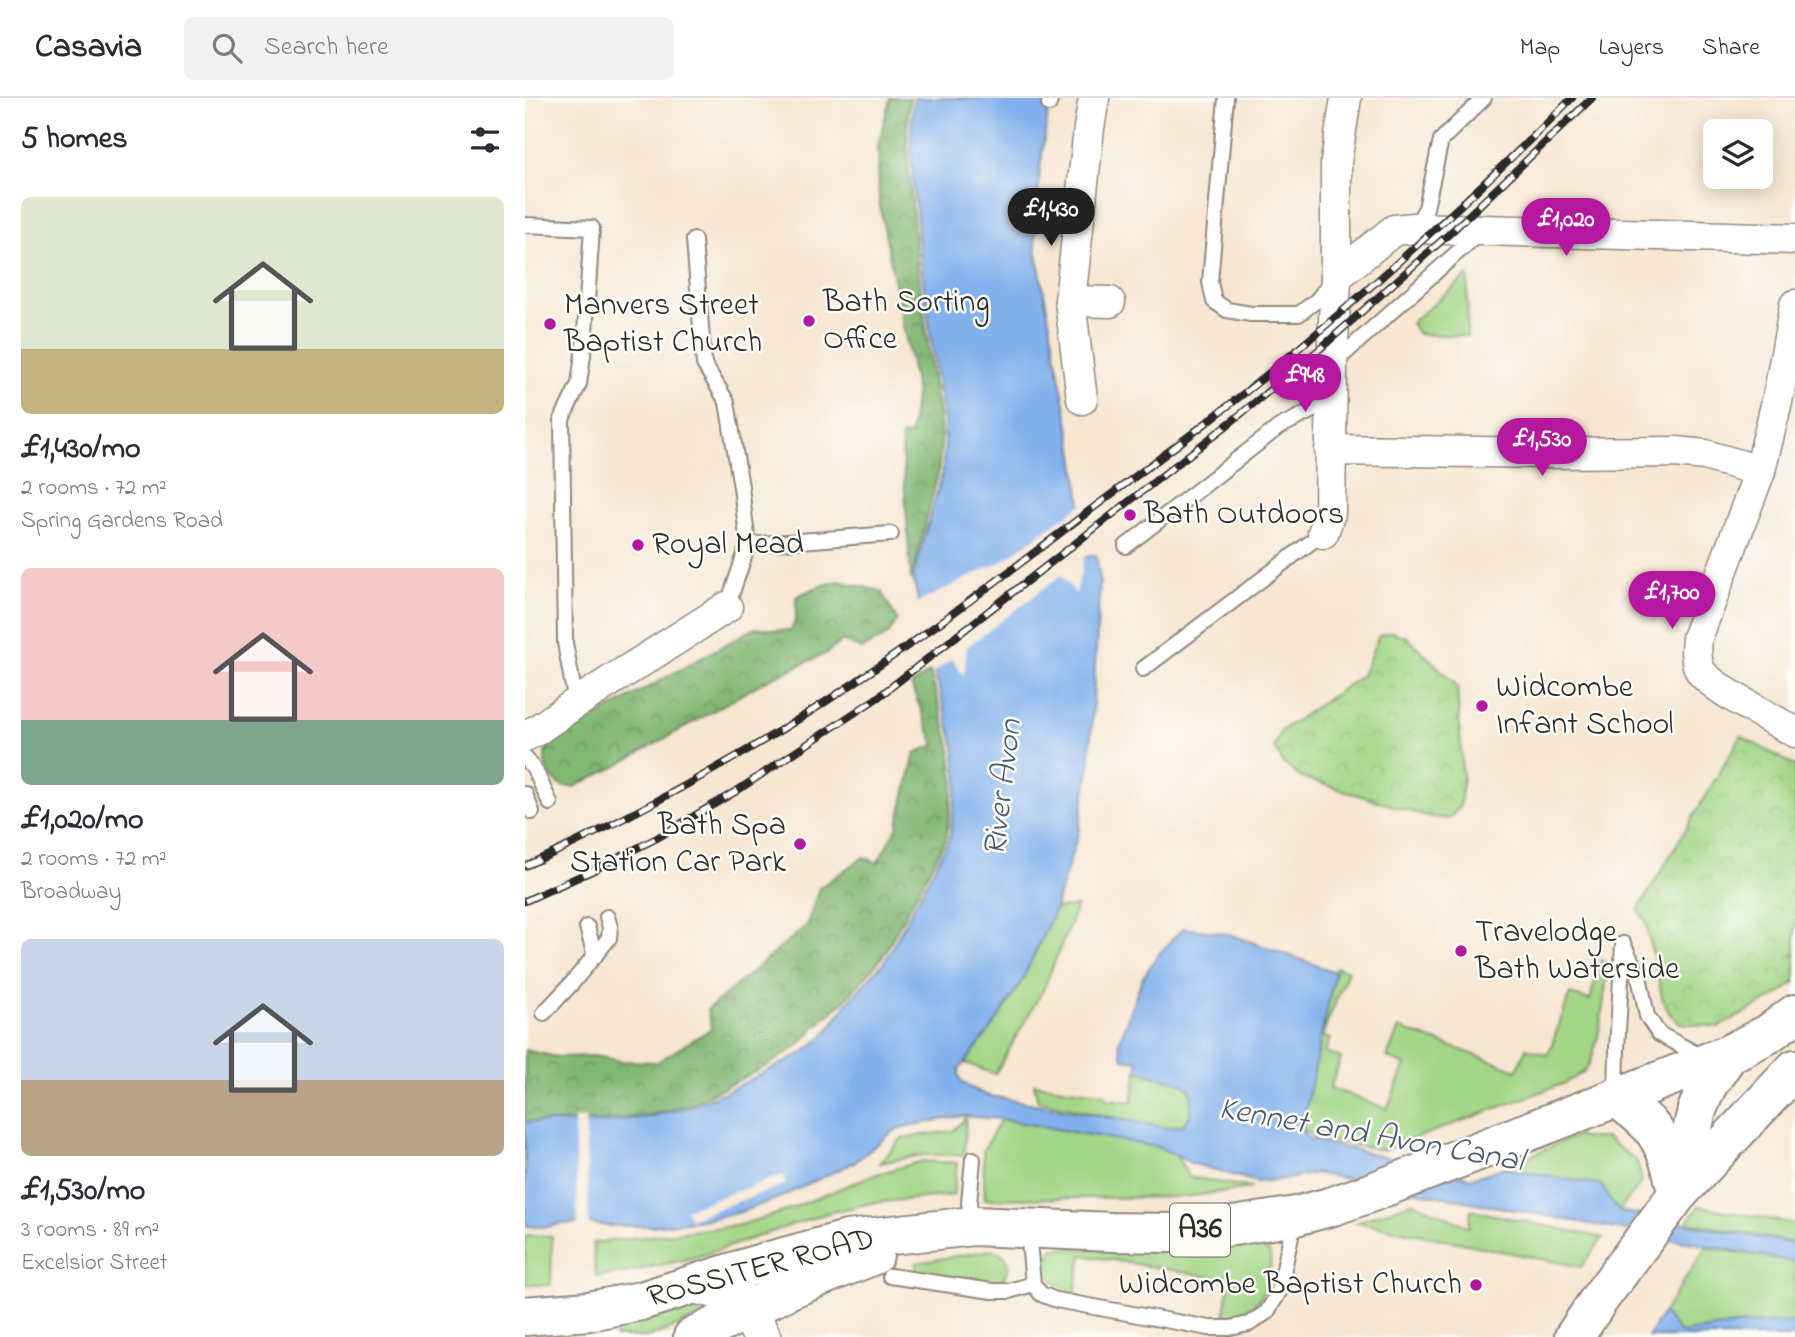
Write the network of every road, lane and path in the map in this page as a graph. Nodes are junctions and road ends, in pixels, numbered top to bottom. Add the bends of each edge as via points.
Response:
1 (1094, 98) edge
2 (1226, 98) edge
3 (1346, 98) edge
4 (1484, 98) edge
5 (525, 225) edge
6 (1414, 228) junction
7 (1482, 230) junction
8 (1795, 239) edge
9 (694, 240) dead end
10 (1336, 277) junction
11 (1070, 301) junction
12 (1110, 302) dead end
13 (1795, 305) edge
14 (1332, 365) junction
15 (1082, 399) dead end
16 (1331, 401) junction
17 (1330, 450) junction
18 (1760, 471) junction
19 (1323, 533) joint
20 (891, 534) dead end
21 (748, 545) junction
22 (1126, 546) dead end
23 (727, 607) joint
24 (1143, 669) dead end
25 (576, 703) junction
26 (1795, 732) edge
27 (525, 736) edge
28 (525, 757) edge
29 (525, 794) edge
30 (551, 803) dead end
31 (533, 812) dead end
32 (607, 917) dead end
33 (587, 926) dead end
34 (595, 956) junction
35 (544, 1013) dead end
36 (1795, 1014) edge
37 (1719, 1057) junction
38 (1795, 1069) edge
39 (1616, 1097) junction
40 (973, 1159) dead end
41 (1673, 1202) junction
42 (1296, 1216) junction
43 (962, 1227) junction
44 (1028, 1228) junction
45 (890, 1276) dead end
46 (1033, 1284) junction
47 (694, 1285) junction
48 (525, 1316) edge
49 (755, 1323) edge
50 (692, 1337) edge
51 (1574, 1337) edge

1 - 11 street
2 - 10 lane via 1210,282 1214,301 1227,310 1251,314 1299,314
3 - 10 street via 1336,162
4 - 6 lane via 1441,140 1426,208
5 - 25 lane via 592,228 579,384 562,419 565,643
6 - 7 street
6 - 10 street via 1394,230
7 - 8 street
7 - 14 lane
9 - 21 lane via 704,364 727,402
10 - 14 street
11 - 12 street
11 - 15 street
13 - 18 street
14 - 16 street
16 - 17 street
16 - 22 lane via 1279,427
17 - 18 street via 1676,452
17 - 19 street via 1330,513
18 - 26 street via 1697,638 1696,654 1700,671 1713,684
19 - 24 lane
20 - 21 lane
21 - 23 lane
23 - 25 street
25 - 27 street
28 - 30 lane
29 - 31 lane
32 - 34 lane via 609,938
33 - 34 lane
34 - 35 lane
36 - 37 main road, ROSSITER ROAD / A36 via 1768,1034
37 - 39 main road, ROSSITER ROAD / A36
37 - 39 lane via 1658,1034 1647,1016 1639,976 1623,944
37 - 41 main road via 1697,1110
38 - 41 main road
39 - 41 main road via 1650,1125 1659,1140 1674,1175
39 - 42 main road, ROSSITER ROAD / A36 via 1367,1194
40 - 43 lane
41 - 51 main road
42 - 44 main road, ROSSITER ROAD / A36 via 1171,1233
42 - 46 lane via 1279,1292 1267,1312 1249,1324 1209,1328 1056,1300 1041,1294
43 - 44 main road, ROSSITER ROAD / A36
43 - 47 main road, ROSSITER ROAD / A36 via 847,1240
43 - 49 main road, A36 via 855,1261
44 - 46 lane
45 - 46 lane via 992,1291
47 - 48 main road, ROSSITER ROAD / A36 via 589,1311
47 - 49 street via 719,1289 738,1299
49 - 50 main road, A36

